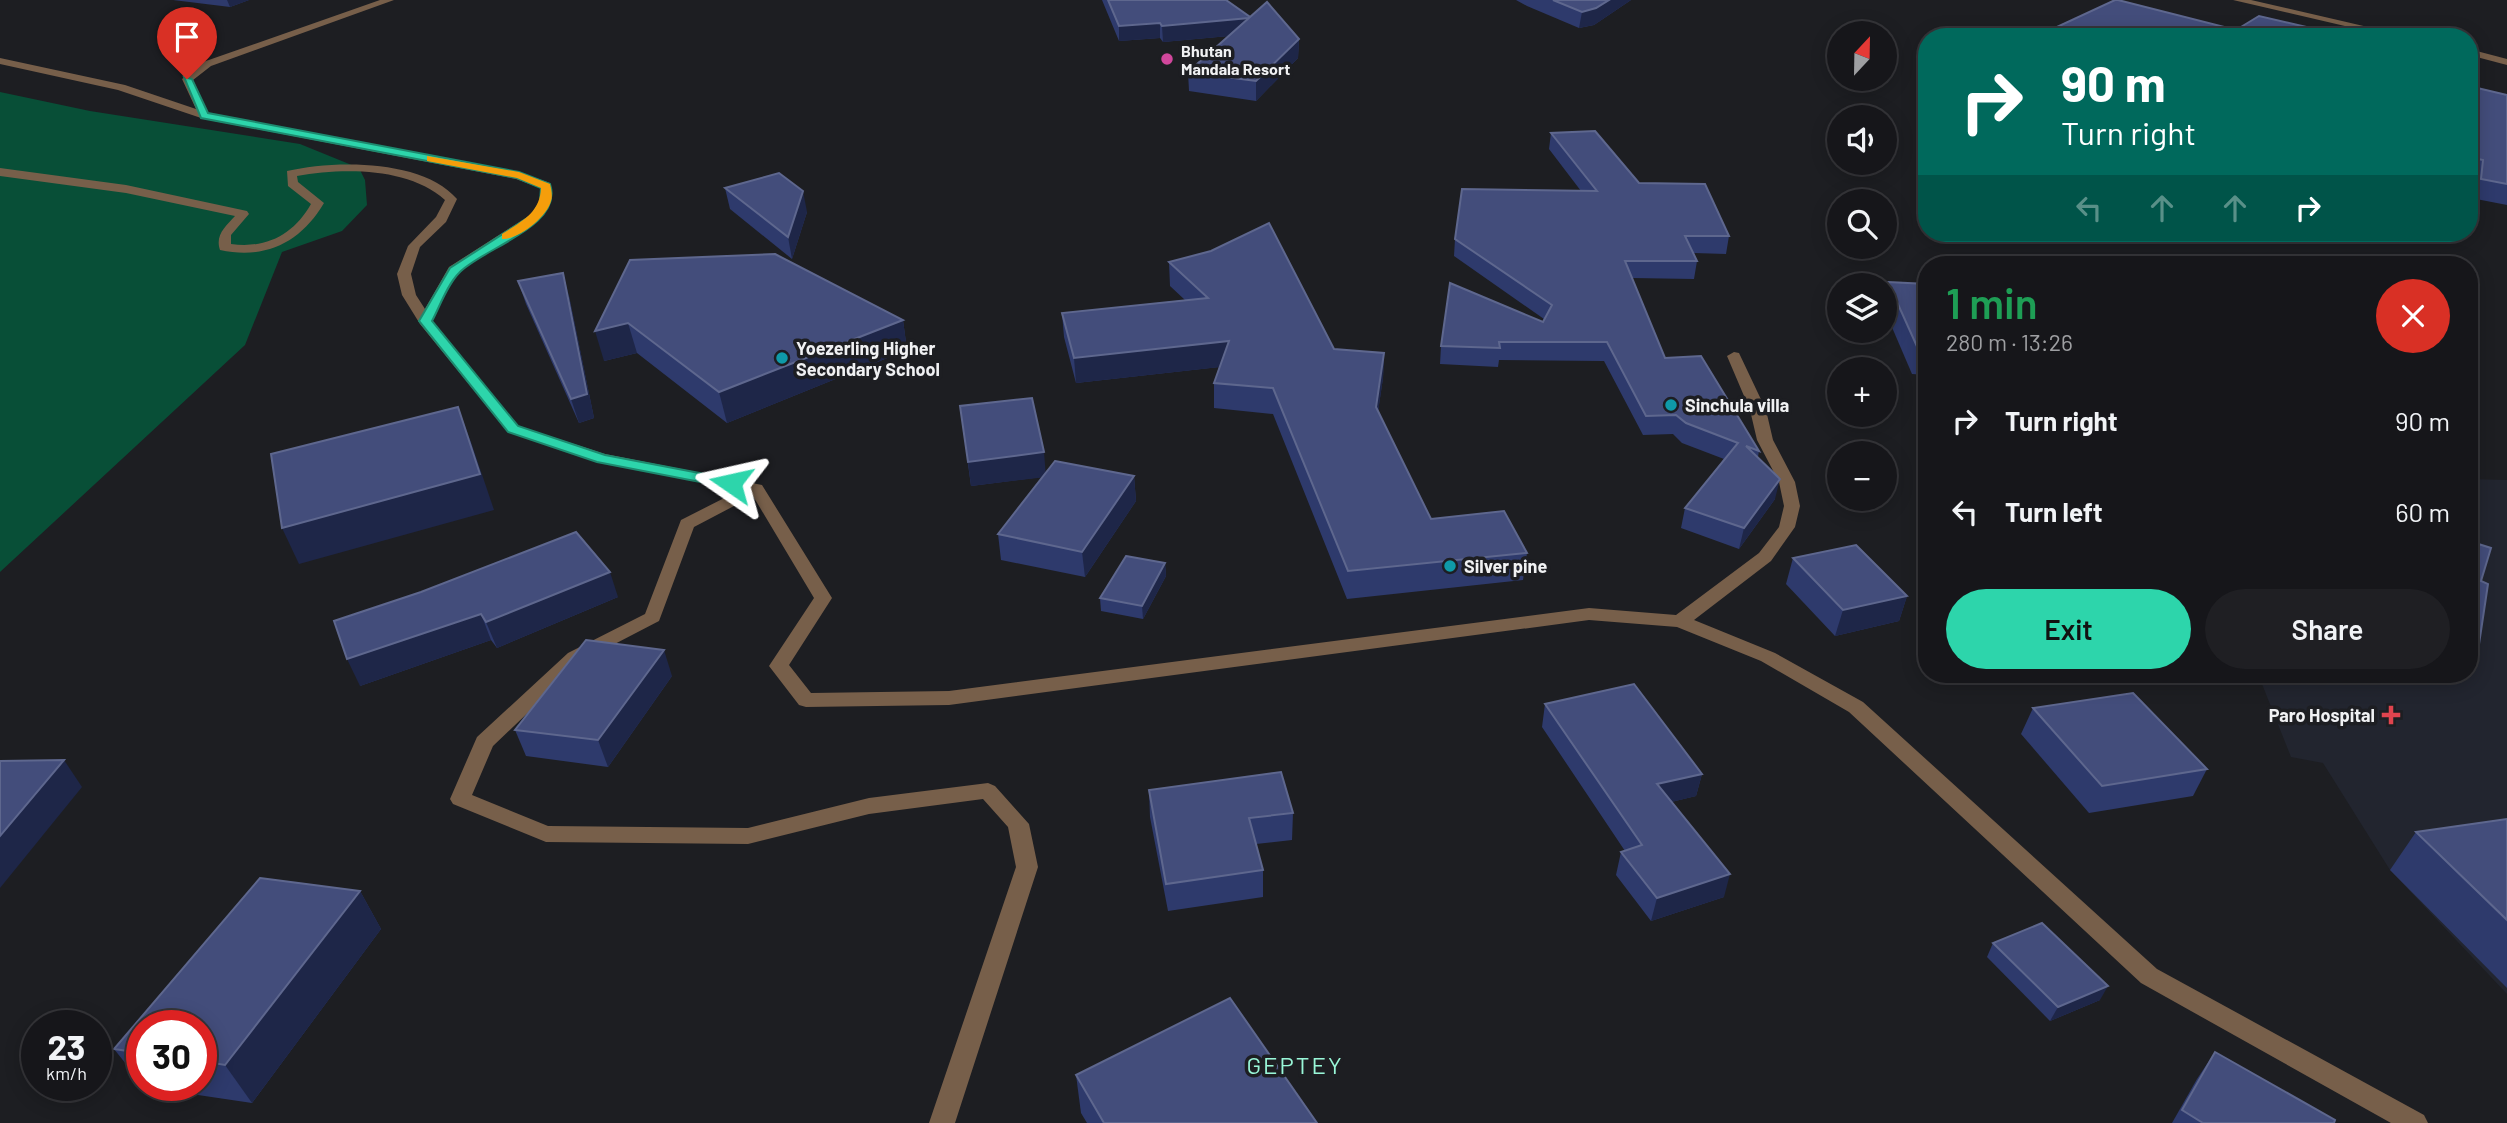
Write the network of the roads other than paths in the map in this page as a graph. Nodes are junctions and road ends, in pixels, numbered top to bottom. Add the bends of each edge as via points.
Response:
1 (389, 0) edge
2 (2238, 0) edge
3 (2365, 28) edge
4 (2478, 54) edge
5 (0, 61) edge
6 (2507, 62) edge
7 (204, 116) junction
8 (0, 172) edge
9 (425, 321) junction
10 (1734, 356) dead end
11 (757, 488) junction
12 (1680, 621) junction
13 (942, 1123) edge
14 (2416, 1123) edge

1 - 7 street via 206,64 187,79
2 - 3 street
4 - 6 street
5 - 7 street via 121,87
7 - 9 street via 519,176 546,186 546,202 536,217 454,270
8 - 9 street via 126,189 243,214 225,235 225,247 242,251 278,244 308,222 318,203 292,183 291,174 359,168 430,183 450,199 442,219 415,246 404,274
9 - 11 street via 513,429 602,458
10 - 12 street via 1758,410 1765,440 1787,482 1792,506 1787,527 1765,556
11 - 12 street via 823,598 779,666 806,700 949,698 1589,614
11 - 13 street via 687,524 653,617 575,657 484,742 460,799 547,834 748,836 869,806 988,791 1018,824 1027,867
12 - 14 street via 1768,657 1856,707 2149,976

